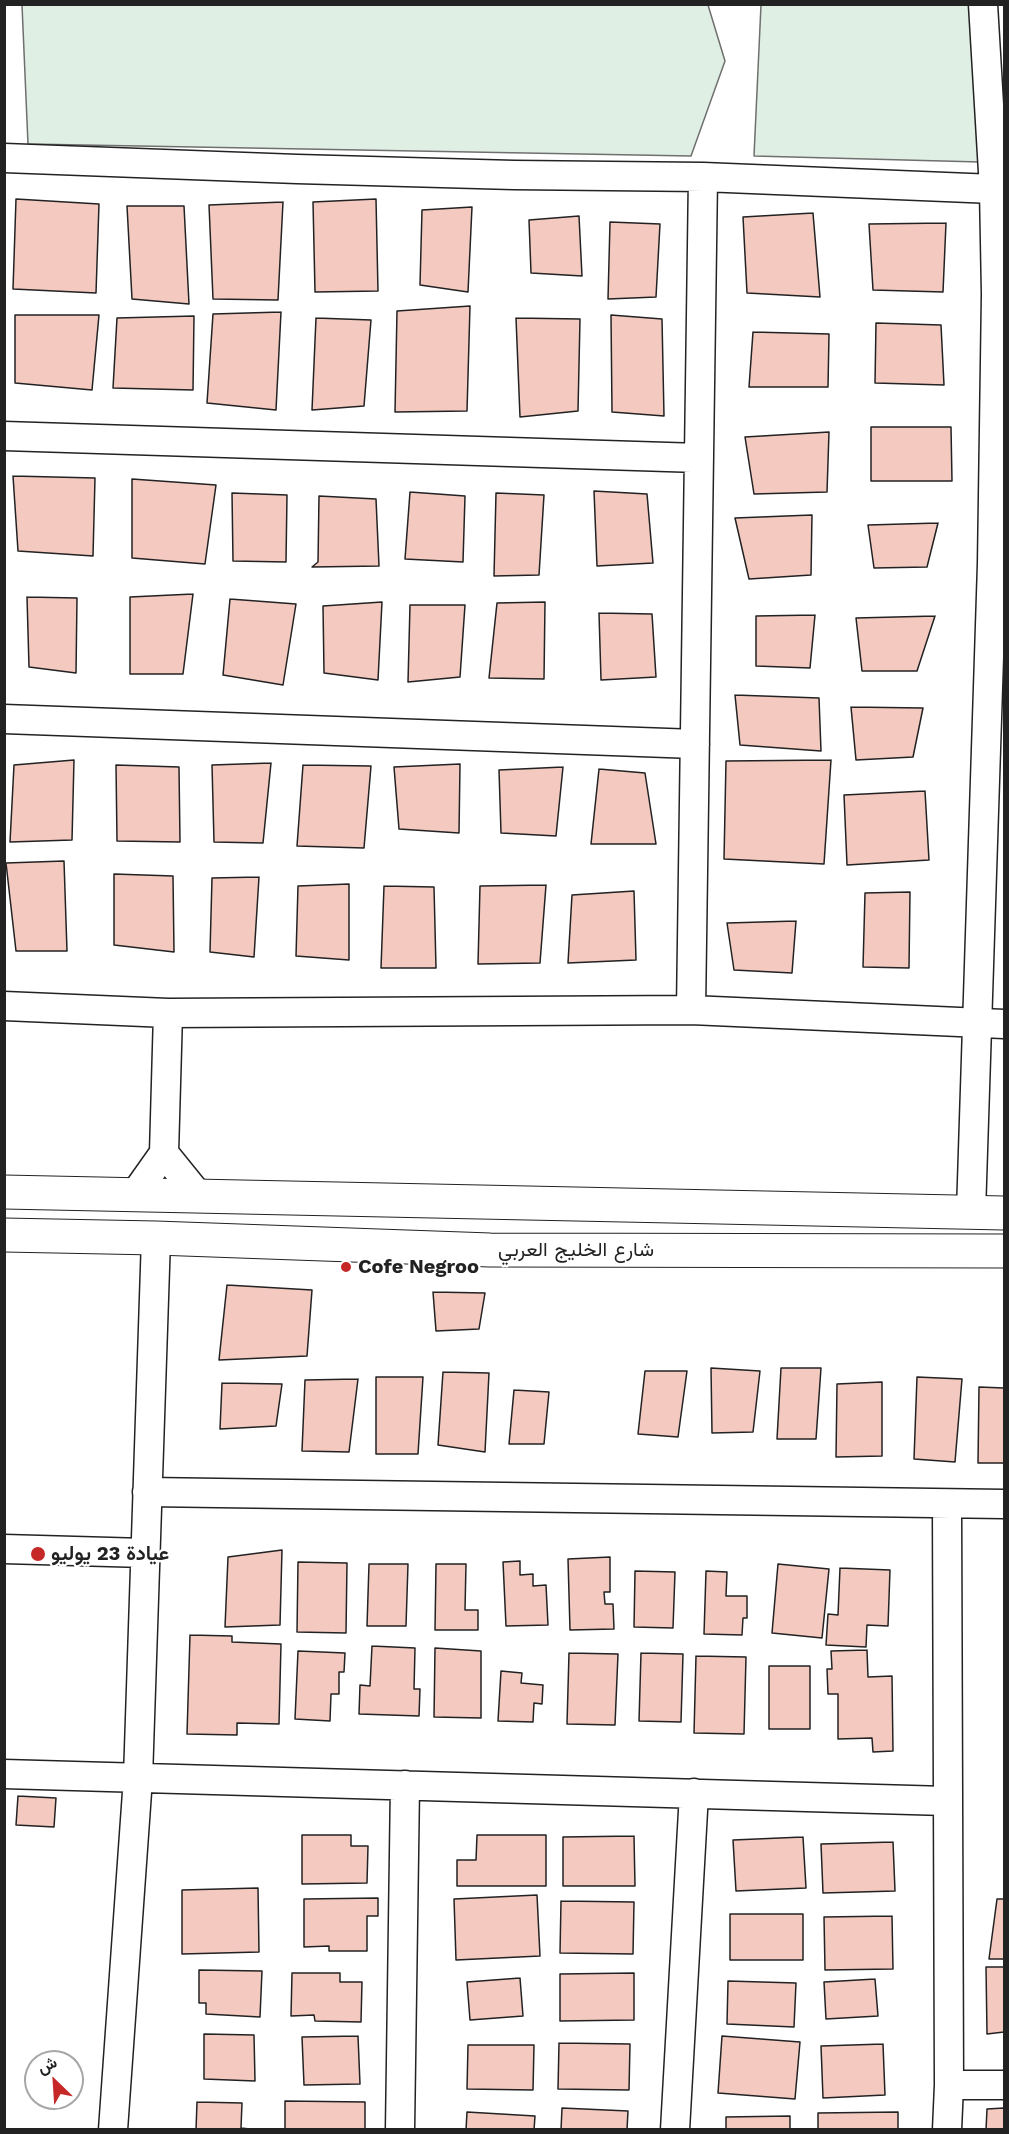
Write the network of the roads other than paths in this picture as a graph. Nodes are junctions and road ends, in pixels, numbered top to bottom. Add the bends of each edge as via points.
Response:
1 (983, 4) edge
2 (4, 158) edge
3 (703, 177) junction
4 (994, 189) junction
5 (1000, 294) edge
6 (4, 436) edge
7 (699, 458) junction
8 (998, 565) edge
9 (4, 719) edge
10 (996, 734) edge
11 (694, 744) junction
12 (4, 1006) edge
13 (691, 1010) junction
14 (168, 1013) junction
15 (991, 1024) edge
16 (164, 1153) junction
17 (4, 1192) edge
18 (135, 1194) junction
19 (198, 1195) junction
20 (495, 1203) junction
21 (971, 1212) junction
22 (1005, 1213) edge
23 (4, 1235) edge
24 (156, 1238) junction
25 (490, 1250) junction
26 (1005, 1251) edge
27 (147, 1492) junction
28 (946, 1504) junction
29 (1005, 1504) edge
30 (4, 1549) edge
31 (145, 1553) junction
32 (4, 1774) edge
33 (138, 1778) junction
34 (405, 1785) junction
35 (694, 1793) junction
36 (946, 1801) junction
37 (949, 2085) junction
38 (1005, 2085) edge
39 (113, 2130) edge
40 (400, 2130) edge
41 (675, 2130) edge
42 (947, 2130) edge

1 - 4 street
2 - 3 street via 297,170
3 - 4 street
3 - 7 street
4 - 5 street
5 - 8 street
6 - 7 street
7 - 11 street
8 - 10 street
9 - 11 street
10 - 15 street
11 - 13 street
12 - 14 street
13 - 14 street
13 - 15 street
14 - 16 street
15 - 21 street
16 - 18 street
16 - 19 street
17 - 18 main road
18 - 19 main road
19 - 20 main road
20 - 21 main road
20 - 25 main road
21 - 22 main road
23 - 24 main road, شارع الخليج العربي
24 - 25 main road, شارع الخليج العربي
24 - 27 street
25 - 26 main road, شارع الخليج العربي
27 - 28 street
27 - 31 street
28 - 29 street
28 - 36 street
30 - 31 street
31 - 33 street
32 - 33 street
33 - 34 street
33 - 39 street
34 - 35 street
34 - 40 street
35 - 36 street
35 - 41 street
36 - 37 street
37 - 38 street
37 - 42 street

